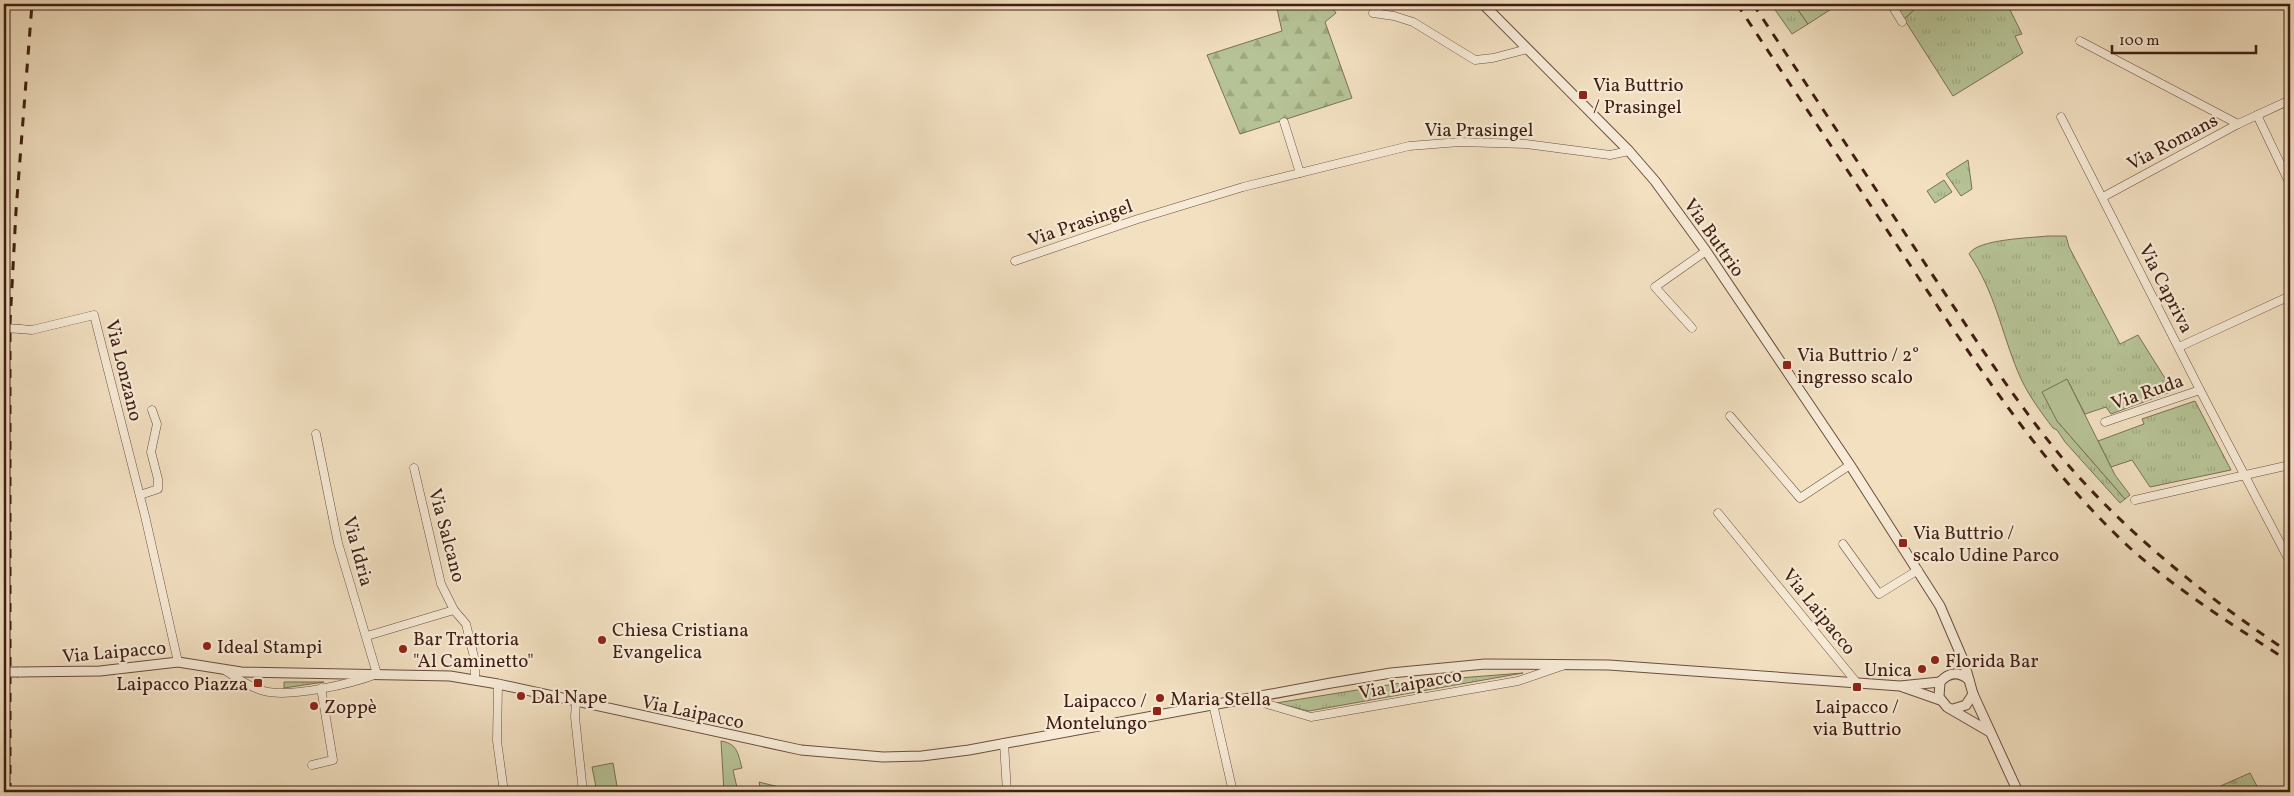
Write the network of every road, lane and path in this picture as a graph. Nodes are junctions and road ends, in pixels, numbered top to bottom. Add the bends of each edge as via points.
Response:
1 (1483, 4) edge
2 (1891, 4) edge
3 (1373, 13) dead end
4 (1902, 22) dead end
5 (2080, 40) dead end
6 (1527, 49) junction
7 (2290, 100) edge
8 (2257, 115) junction
9 (2061, 117) dead end
10 (1284, 122) dead end
11 (2238, 124) junction
12 (1629, 151) junction
13 (1300, 173) junction
14 (2290, 184) edge
15 (2103, 197) junction
16 (1706, 251) junction
17 (1015, 262) dead end
18 (2290, 296) edge
19 (4, 328) edge
20 (1692, 328) dead end
21 (2179, 347) junction
22 (2200, 390) junction
23 (152, 410) dead end
24 (1730, 416) dead end
25 (2105, 422) dead end
26 (316, 434) dead end
27 (2290, 464) edge
28 (1850, 465) junction
29 (414, 468) dead end
30 (2244, 475) junction
31 (140, 495) junction
32 (2135, 500) dead end
33 (1718, 513) dead end
34 (1843, 544) dead end
35 (2290, 562) edge
36 (1918, 570) junction
37 (454, 610) junction
38 (367, 636) junction
39 (1960, 652) junction
40 (178, 662) junction
41 (1568, 664) junction
42 (226, 671) junction
43 (4, 672) edge
44 (377, 674) junction
45 (1952, 674) junction
46 (475, 680) junction
47 (1969, 680) junction
48 (1940, 682) junction
49 (1857, 683) junction
50 (498, 684) junction
51 (1900, 686) junction
52 (321, 688) junction
53 (1973, 694) junction
54 (1263, 695) junction
55 (1940, 700) junction
56 (576, 702) junction
57 (1213, 704) junction
58 (1952, 708) junction
59 (1992, 733) junction
60 (1004, 744) junction
61 (312, 765) dead end
62 (504, 792) edge
63 (582, 792) edge
64 (1007, 792) edge
65 (1233, 792) edge
66 (2018, 792) edge

1 - 6 street, Via Buttrio
2 - 4 street
3 - 6 street via 1413,22 1475,60
5 - 11 street
6 - 12 street, Via Buttrio
7 - 8 street, Via Romans
8 - 11 street, Via Romans
8 - 14 street
9 - 15 street, Via Capriva
10 - 13 street
11 - 15 street, Via Romans
12 - 13 street, Via Prasingel via 1610,156 1526,144 1423,144
12 - 16 street, Via Buttrio via 1655,180
13 - 17 street, Via Prasingel via 1138,219
15 - 21 street, Via Capriva
16 - 20 street via 1655,287
16 - 28 street, Via Buttrio
18 - 21 street
19 - 31 street, Via Lonzano, bridge via 32,330 94,314
21 - 22 street, Via Capriva
22 - 25 street, Via Ruda
22 - 30 street, Via Capriva
23 - 31 street, Via Lonzano via 157,424 151,452 158,490
24 - 28 street via 1800,498
26 - 38 street, Via Idria via 338,543
27 - 30 street
28 - 36 street, Via Buttrio
29 - 37 street, Via Salcano via 441,584
30 - 32 street
30 - 35 street, Via Capriva
31 - 40 street, Via Lonzano
33 - 49 street, Via Laipacco
34 - 36 street via 1879,594
36 - 39 street, Via Buttrio via 1940,606
37 - 38 street, Via Salcano
37 - 46 street, Via Salcano via 466,624
38 - 44 street, Via Idria
39 - 45 street
39 - 47 street, Via Buttrio
40 - 42 street, Via Laipacco
40 - 43 street, Via Laipacco, bridge via 100,671
41 - 49 street, Via Laipacco
41 - 54 street, Via Laipacco via 1444,667
41 - 54 street, Via Laipacco via 1518,681 1312,717 1267,704
42 - 44 street, Via Laipacco
42 - 52 street, Via Laipacco via 245,683 272,692
44 - 46 street, Via Laipacco
44 - 52 street, Via Laipacco via 358,682
45 - 47 street via 1961,674
45 - 48 street
46 - 50 street, Via Laipacco
47 - 53 street, Via Buttrio
48 - 51 street, Via Laipacco
48 - 55 street
49 - 51 street, Via Laipacco
50 - 56 street, Via Laipacco
50 - 62 street via 497,741
51 - 55 street, Via Laipacco
52 - 61 street via 333,760
53 - 58 street via 1966,705
53 - 59 street, Via Buttrio
54 - 57 street, Via Laipacco
55 - 58 street
56 - 60 street, Via Laipacco via 801,750 844,755 922,756
56 - 63 street
57 - 60 street, Via Laipacco
57 - 65 street
58 - 59 street
59 - 66 street, Via Buttrio
60 - 64 street

